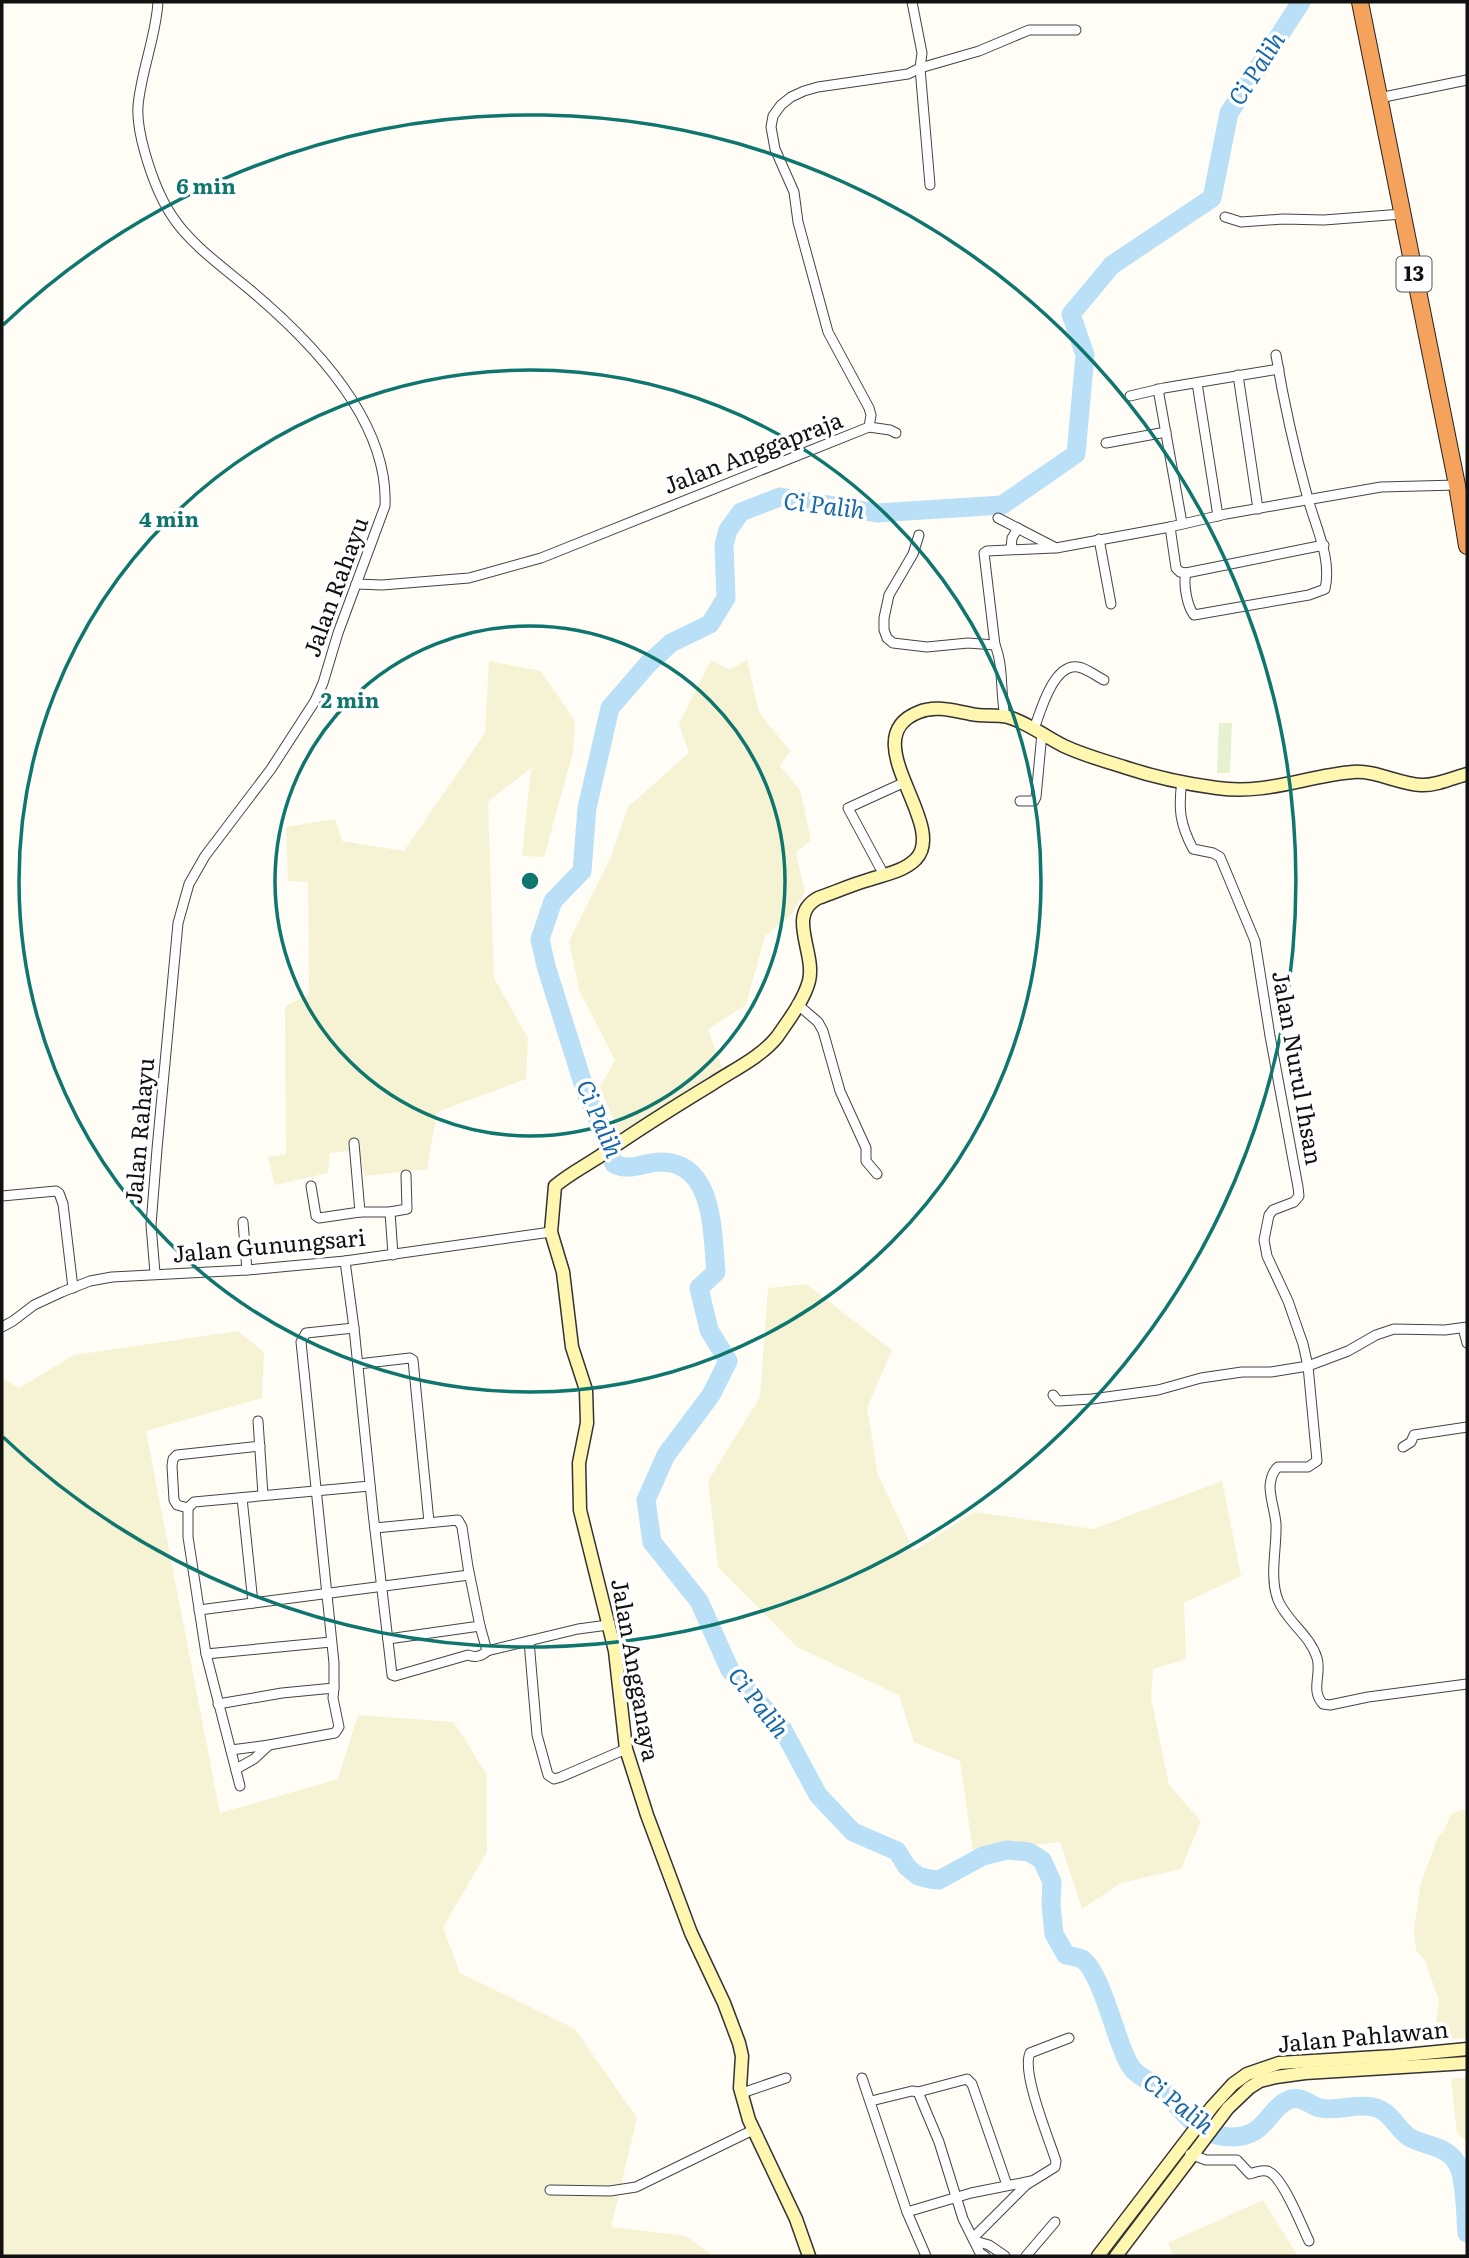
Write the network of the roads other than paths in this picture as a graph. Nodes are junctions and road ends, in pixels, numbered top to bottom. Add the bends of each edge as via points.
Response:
1 (158, 2) edge
2 (912, 2) edge
3 (1360, 2) edge
4 (1076, 30) dead end
5 (920, 68) junction
6 (1467, 80) edge
7 (1379, 98) junction
8 (930, 185) dead end
9 (1402, 214) junction
10 (1225, 217) dead end
11 (1276, 355) dead end
12 (1279, 369) junction
13 (1238, 375) junction
14 (1197, 383) junction
15 (1158, 389) junction
16 (1130, 396) dead end
17 (869, 427) junction
18 (1166, 432) junction
19 (896, 433) dead end
20 (1106, 443) dead end
21 (1457, 485) junction
22 (1309, 500) junction
23 (1258, 509) junction
24 (1218, 516) junction
25 (998, 518) dead end
26 (1182, 523) junction
27 (1170, 527) junction
28 (1018, 528) junction
29 (919, 535) dead end
30 (1099, 539) junction
31 (1324, 545) junction
32 (1467, 546) edge
33 (1056, 548) junction
34 (1012, 549) junction
35 (1186, 573) junction
36 (356, 584) junction
37 (1111, 604) dead end
38 (995, 645) junction
39 (1104, 680) dead end
40 (1005, 716) junction
41 (1038, 731) junction
42 (1467, 774) edge
43 (1182, 781) junction
44 (905, 782) junction
45 (1020, 801) dead end
46 (884, 875) junction
47 (797, 1004) junction
48 (354, 1143) dead end
49 (877, 1174) dead end
50 (405, 1175) dead end
51 (311, 1186) dead end
52 (2, 1196) edge
53 (360, 1212) junction
54 (390, 1212) junction
55 (243, 1222) dead end
56 (551, 1232) junction
57 (393, 1255) junction
58 (345, 1261) junction
59 (247, 1270) junction
60 (155, 1273) junction
61 (73, 1288) junction
62 (2, 1327) edge
63 (355, 1328) junction
64 (1465, 1328) edge
65 (1467, 1343) edge
66 (358, 1364) junction
67 (1308, 1366) junction
68 (1053, 1395) dead end
69 (258, 1421) dead end
70 (1467, 1427) edge
71 (260, 1446) junction
72 (1403, 1447) dead end
73 (370, 1486) junction
74 (317, 1490) junction
75 (263, 1495) junction
76 (242, 1498) junction
77 (188, 1508) junction
78 (429, 1522) junction
79 (375, 1528) junction
80 (469, 1575) junction
81 (382, 1587) junction
82 (325, 1594) junction
83 (253, 1603) junction
84 (199, 1610) junction
85 (608, 1625) junction
86 (480, 1626) junction
87 (388, 1639) junction
88 (530, 1641) junction
89 (331, 1642) junction
90 (487, 1651) junction
91 (206, 1654) junction
92 (1467, 1684) edge
93 (334, 1688) junction
94 (218, 1704) junction
95 (269, 1745) junction
96 (626, 1749) junction
97 (231, 1750) junction
98 (236, 1769) junction
99 (240, 1786) dead end
100 (1069, 2038) dead end
101 (1467, 2049) edge
102 (1396, 2062) junction
103 (1467, 2063) edge
104 (786, 2078) dead end
105 (862, 2078) dead end
106 (918, 2092) junction
107 (742, 2093) junction
108 (871, 2101) junction
109 (1217, 2112) junction
110 (753, 2130) junction
111 (1180, 2147) junction
112 (1194, 2152) junction
113 (1033, 2181) junction
114 (1007, 2185) junction
115 (550, 2190) dead end
116 (957, 2197) junction
117 (907, 2211) junction
118 (1055, 2222) dead end
119 (974, 2239) junction
120 (1309, 2241) dead end
121 (989, 2245) junction
122 (980, 2255) edge
123 (809, 2256) edge
124 (926, 2256) edge
125 (1005, 2256) edge
126 (1026, 2256) edge
127 (1098, 2256) edge
128 (1116, 2256) edge

1 - 36 street, Jalan Rahayu via 138,109 145,153 159,191 173,218 206,253 309,344 361,412 371,434 383,477 385,506
2 - 5 street via 922,53
3 - 7 highway, 13
4 - 5 street via 1029,30
5 - 8 street
5 - 17 street, Jalan Anggapraja via 908,74 818,87 791,97 772,116 775,149 794,192 797,222 824,320 869,408
6 - 7 street
7 - 9 highway, 13
9 - 10 street via 1241,222
9 - 21 highway, 13
11 - 12 street
12 - 13 street
12 - 22 street
13 - 14 street
13 - 23 street
14 - 15 street
14 - 24 street
15 - 16 street
15 - 18 street
17 - 19 street
17 - 36 street, Jalan Anggapraja via 541,558 469,578
18 - 20 street
18 - 26 street
21 - 22 street via 1381,487
21 - 32 highway, 13
22 - 23 street
22 - 31 street
23 - 24 street
24 - 26 street
25 - 28 street
26 - 27 street
27 - 30 street
27 - 35 street via 1176,568
28 - 33 street
28 - 34 street
29 - 38 street via 889,595 884,618 887,638 893,643 927,647
30 - 33 street
30 - 37 street
31 - 35 street
31 - 35 street via 1327,586 1309,595 1194,615
33 - 34 street
34 - 38 street via 987,551 984,557
36 - 60 street, Jalan Rahayu via 315,701 205,856 183,904 172,970 153,1193
38 - 40 street
39 - 41 street via 1078,667 1069,668 1049,686
40 - 41 street
40 - 44 street via 932,709 908,718 895,744
41 - 43 street via 1064,746 1126,768
41 - 45 street via 1036,797
42 - 43 street via 1424,786 1357,772 1254,791
43 - 67 street, Jalan Nurul Ihsan via 1181,825 1193,849 1220,857 1255,941 1298,1196 1269,1215 1264,1240
44 - 46 street via 919,819 923,850 899,871
44 - 46 street via 848,808
46 - 47 street via 818,898 807,907 802,925 810,973
47 - 49 street via 823,1031 840,1091 866,1148 866,1161
47 - 56 street via 776,1038 753,1058 555,1186
48 - 53 street
50 - 54 street via 407,1209
51 - 53 street via 319,1218
52 - 61 street via 59,1193
53 - 54 street
54 - 57 street
55 - 59 street
56 - 57 street, Jalan Gunungsari
56 - 85 street, Jalan Angganaya via 563,1272 572,1347 586,1390 580,1510
57 - 58 street, Jalan Gunungsari
58 - 59 street, Jalan Gunungsari
58 - 63 street
59 - 60 street, Jalan Gunungsari
60 - 61 street, Jalan Gunungsari via 90,1281
61 - 62 street, Jalan Gunungsari via 34,1305
63 - 66 street
63 - 74 street via 302,1337
64 - 65 street
64 - 67 street via 1394,1329
66 - 73 street
66 - 78 street via 414,1360
67 - 68 street via 1201,1378 1158,1390 1092,1399 1058,1401
67 - 92 street via 1317,1461 1308,1467 1278,1467 1270,1484 1276,1539 1274,1587 1282,1608 1318,1660 1319,1699 1331,1705
69 - 71 street
70 - 72 street via 1414,1435
71 - 75 street
71 - 77 street via 177,1455 173,1459 174,1500
73 - 74 street
73 - 79 street
74 - 75 street
74 - 82 street
75 - 76 street
76 - 77 street via 194,1502
76 - 83 street
77 - 84 street
78 - 79 street
78 - 80 street via 458,1520
79 - 81 street
80 - 81 street
80 - 86 street
81 - 82 street
81 - 87 street
82 - 83 street
82 - 89 street
83 - 84 street
84 - 91 street
85 - 88 street
85 - 96 street, Jalan Angganaya via 618,1666
86 - 87 street
86 - 90 street
87 - 90 street via 395,1676
88 - 90 street
88 - 96 street via 537,1735 548,1775 561,1777
89 - 91 street
89 - 93 street
91 - 94 street
93 - 94 street
93 - 95 street via 338,1731
94 - 97 street
95 - 97 street
95 - 98 street
96 - 107 street, Jalan Angganaya via 691,1933 739,2043
97 - 98 street
98 - 99 street
100 - 113 street via 1030,2053 1027,2059 1056,2161 1055,2167
101 - 102 street, Jalan Pahlawan
102 - 103 street, Jalan Pahlawan
102 - 109 street, Jalan Pahlawan via 1305,2067 1279,2063 1233,2084
104 - 107 street
105 - 108 street
106 - 108 street
106 - 114 street via 967,2079 972,2084
106 - 116 street
107 - 110 street, Jalan Angganaya
108 - 117 street
109 - 111 street, Jalan Pahlawan
109 - 112 street, Jalan Pahlawan
110 - 115 street via 636,2187
110 - 123 street, Jalan Angganaya
111 - 112 street
111 - 127 street, Jalan Pahlawan
112 - 120 street via 1206,2160 1237,2160 1250,2174 1273,2174
112 - 128 street, Jalan Pahlawan
113 - 114 street
113 - 119 street
114 - 116 street
116 - 117 street
116 - 119 street
117 - 124 street
118 - 126 street
119 - 121 street
119 - 122 street
121 - 122 street
121 - 125 street

